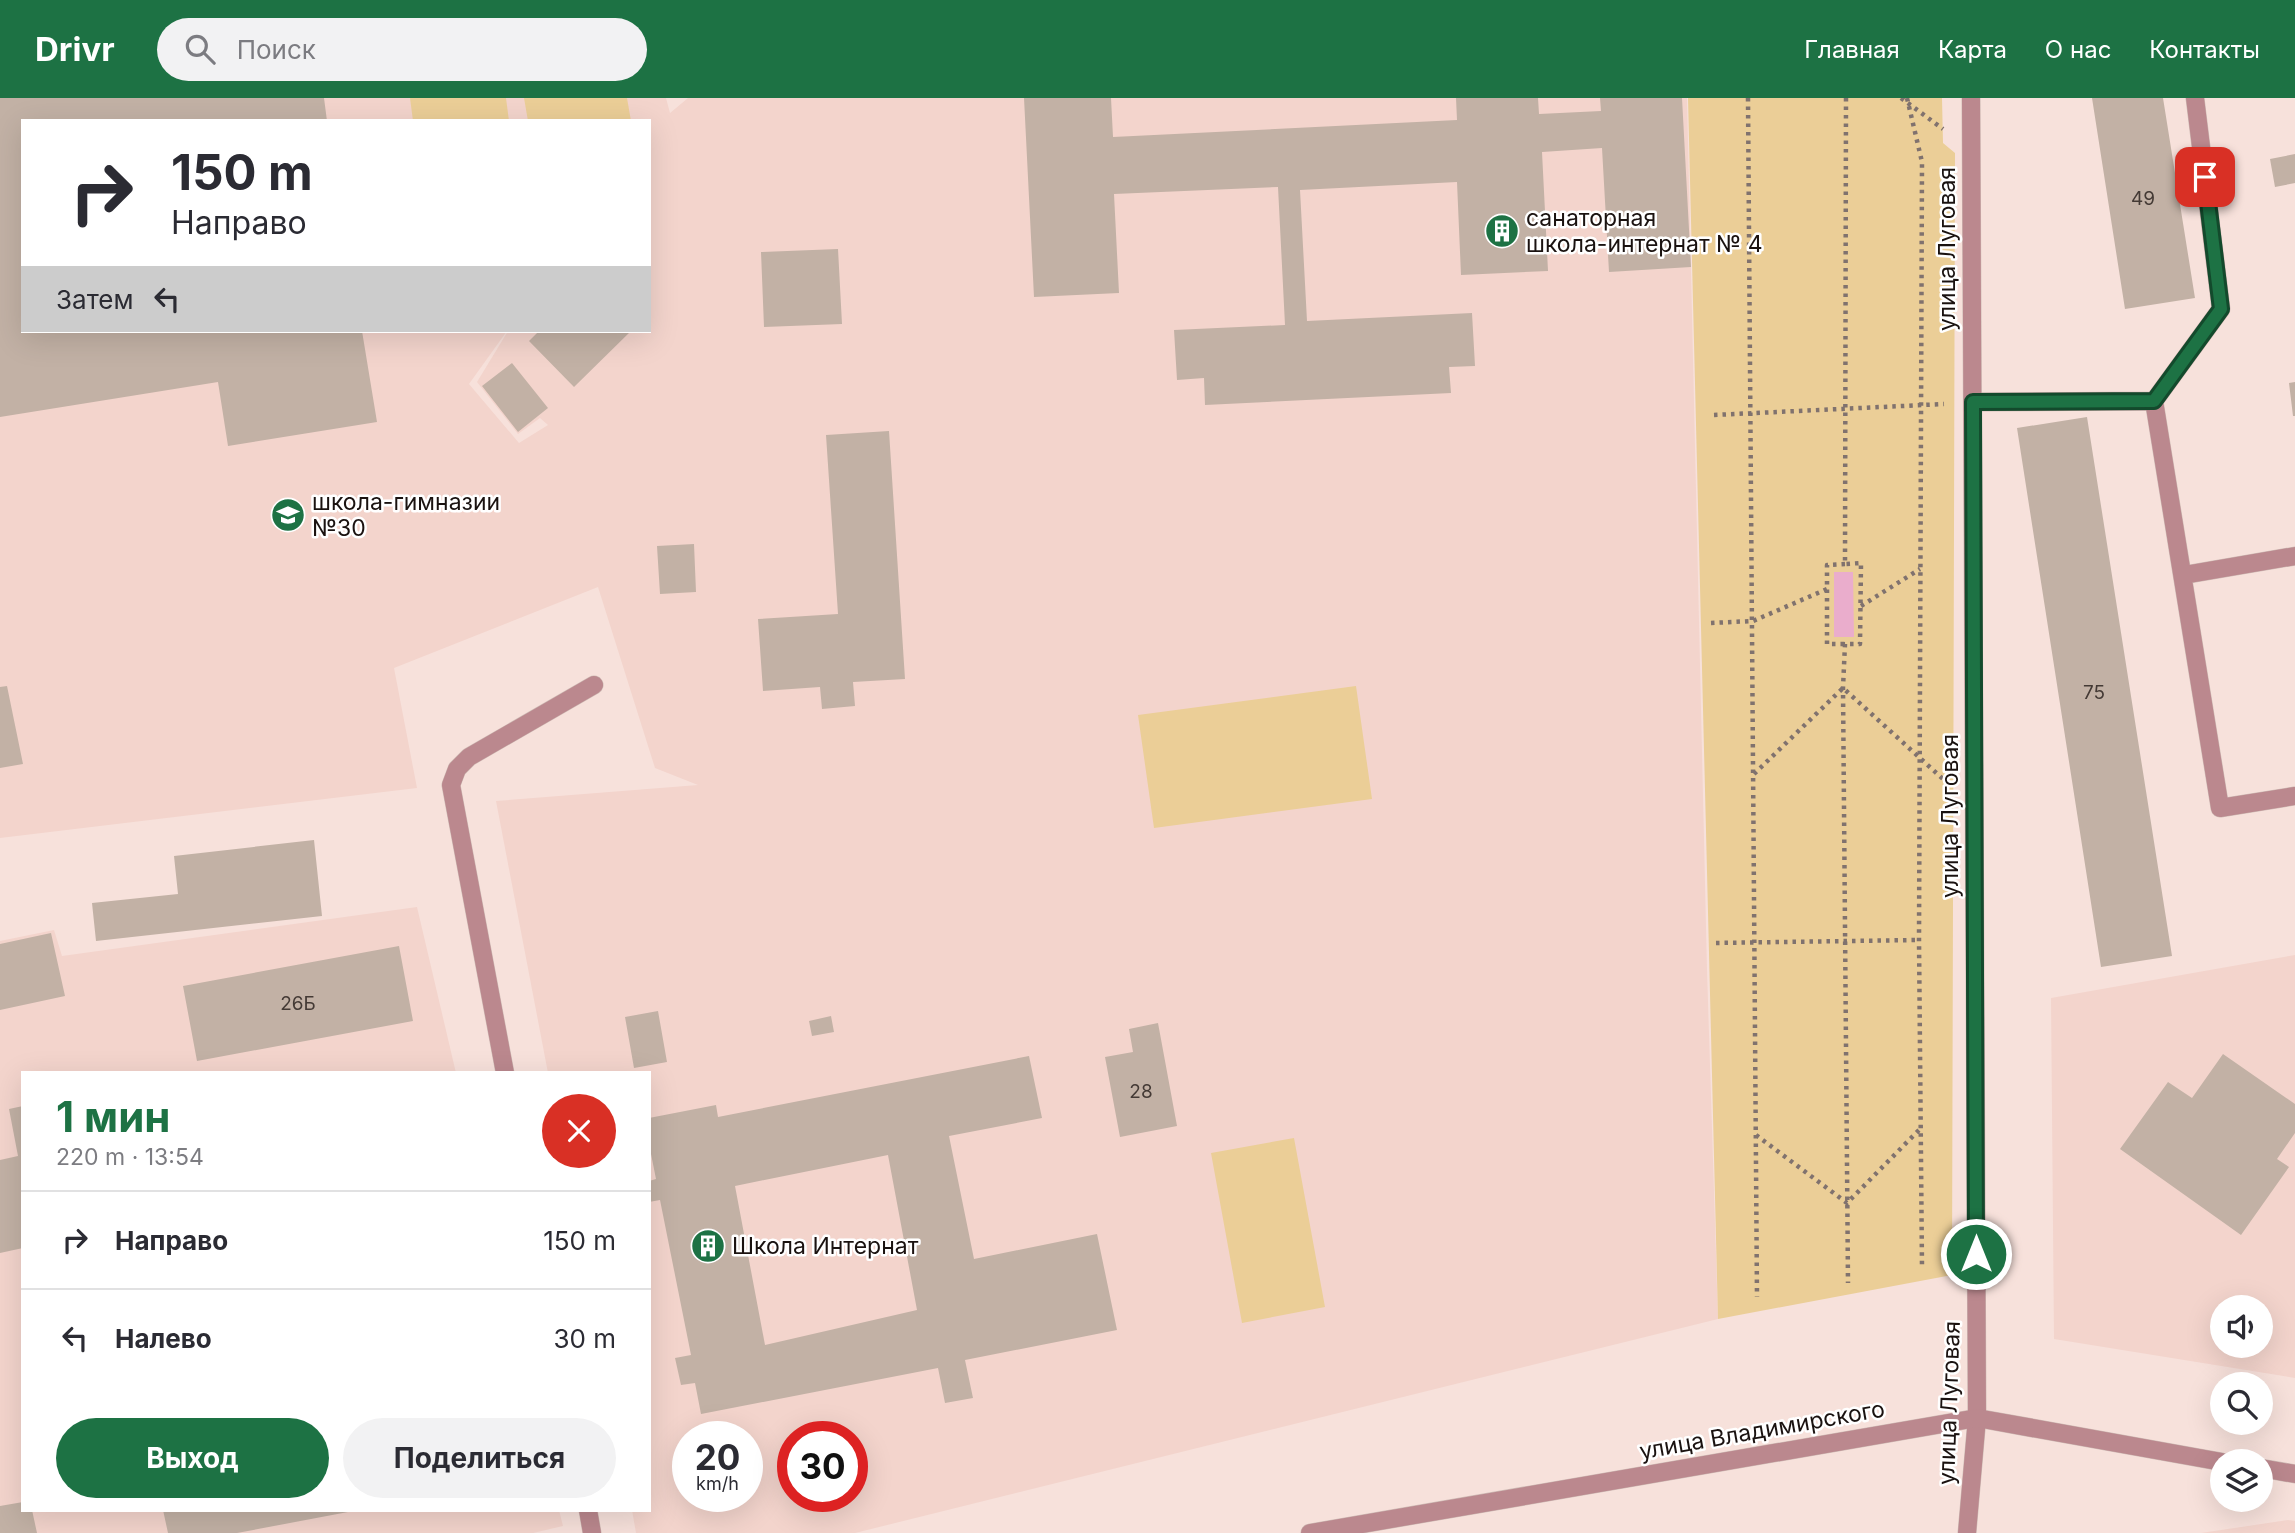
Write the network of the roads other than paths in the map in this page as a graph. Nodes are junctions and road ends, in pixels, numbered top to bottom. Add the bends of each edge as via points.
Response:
1 (1971, 98) edge
2 (2195, 98) edge
3 (2154, 401) junction
4 (1973, 402) junction
5 (2295, 556) edge
6 (2184, 575) junction
7 (594, 685) dead end
8 (2295, 796) edge
9 (505, 1071) edge
10 (1977, 1418) junction
11 (2210, 1460) edge
12 (2273, 1470) edge
13 (2295, 1474) edge
14 (588, 1512) edge
15 (593, 1533) edge
16 (1310, 1533) edge
17 (1967, 1533) edge

1 - 4 street, улица Луговая
2 - 3 street via 2221,309
3 - 4 street
3 - 6 street
4 - 10 street, улица Луговая
5 - 6 street
6 - 8 street via 2220,808
7 - 9 street via 469,757 457,769 451,785
10 - 11 street, улица Владимирского
10 - 16 street, улица Владимирского
10 - 17 street, улица Луговая
12 - 13 street
14 - 15 street

